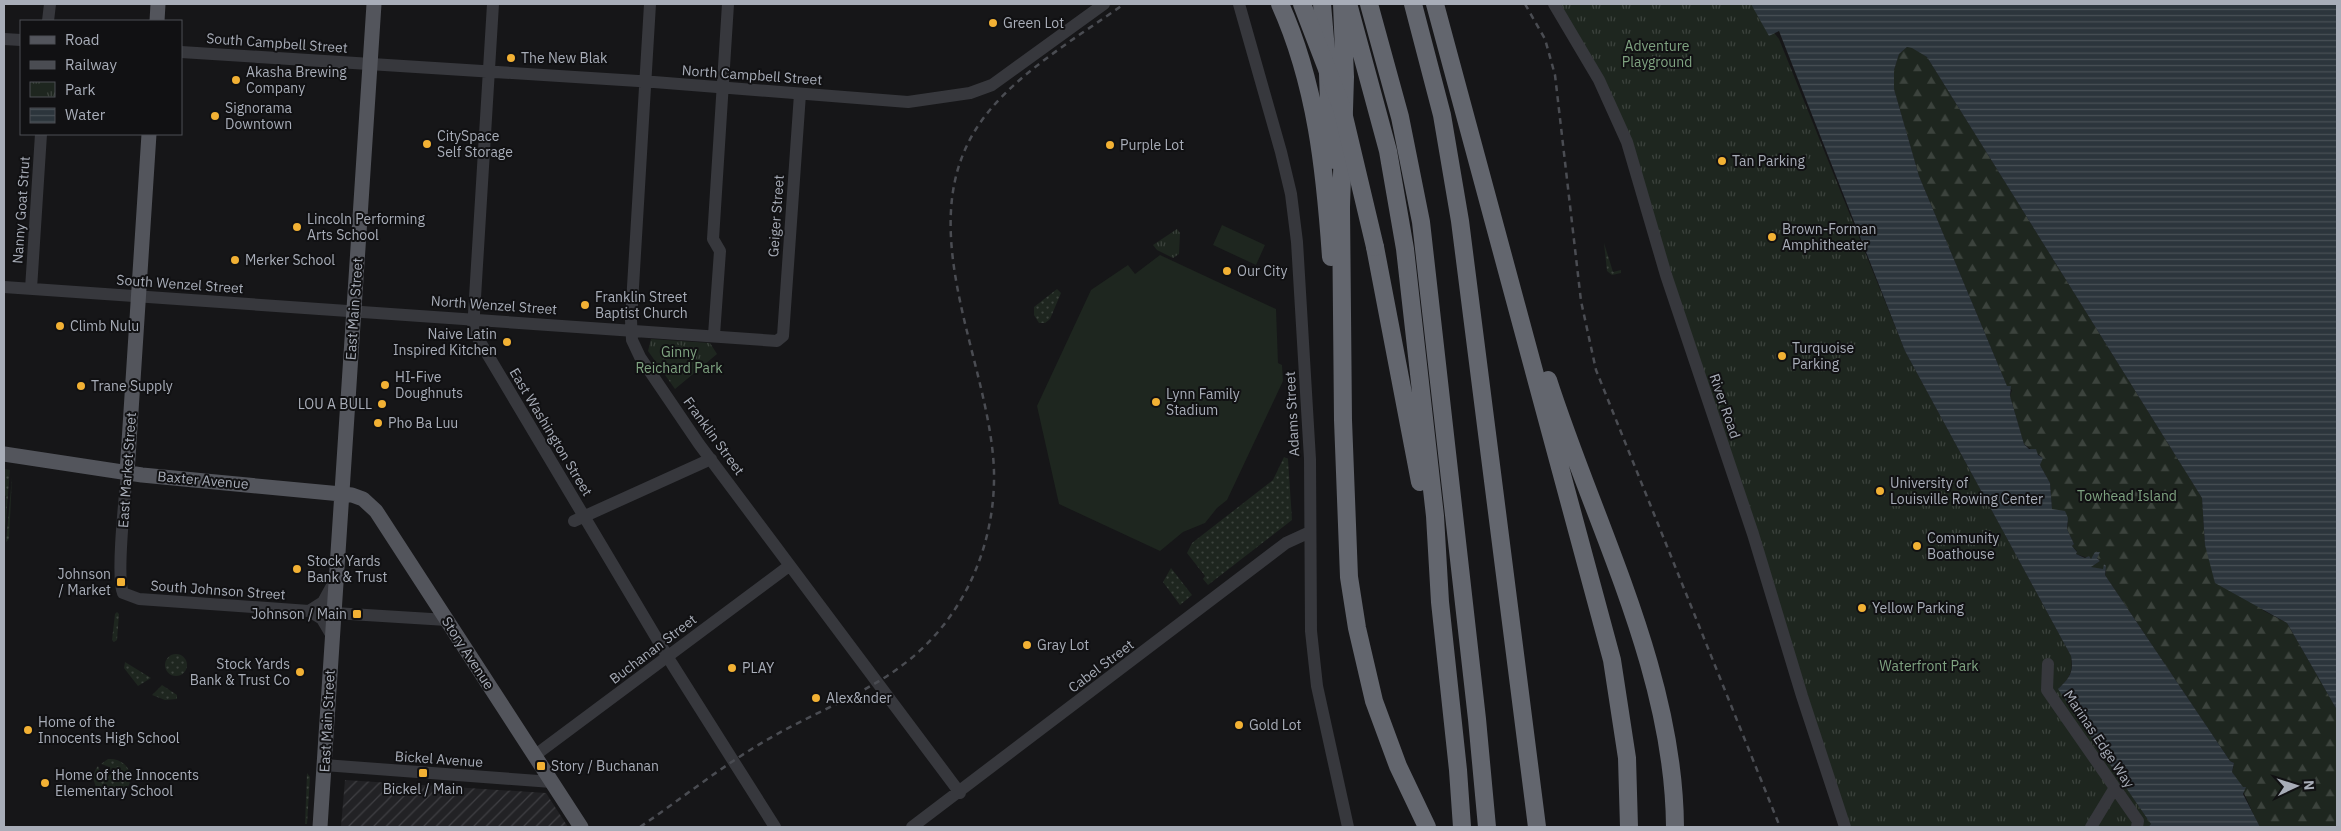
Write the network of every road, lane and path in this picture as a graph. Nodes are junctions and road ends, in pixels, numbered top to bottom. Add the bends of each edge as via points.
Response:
1 (50, 4) edge
2 (158, 4) edge
3 (374, 4) edge
4 (493, 4) edge
5 (650, 4) edge
6 (728, 4) edge
7 (1104, 4) edge
8 (1239, 4) edge
9 (1280, 4) edge
10 (1302, 4) edge
11 (1322, 4) edge
12 (1342, 4) edge
13 (1348, 4) edge
14 (1369, 4) edge
15 (1402, 4) edge
16 (1413, 4) edge
17 (1435, 4) edge
18 (1554, 4) edge
19 (48, 20) edge
20 (157, 20) edge
21 (4, 39) edge
22 (20, 40) edge
23 (182, 52) edge
24 (370, 64) junction
25 (489, 72) junction
26 (646, 82) junction
27 (722, 88) junction
28 (800, 94) junction
29 (1466, 113) junction
30 (41, 135) edge
31 (150, 135) edge
32 (1460, 221) junction
33 (1331, 261) junction
34 (4, 287) edge
35 (31, 289) junction
36 (139, 296) junction
37 (354, 312) junction
38 (473, 319) junction
39 (631, 330) junction
40 (714, 335) junction
41 (780, 339) joint
42 (1343, 420) junction
43 (4, 454) edge
44 (711, 459) junction
45 (127, 473) junction
46 (342, 494) junction
47 (579, 519) junction
48 (1310, 532) junction
49 (790, 566) junction
50 (336, 577) junction
51 (126, 595) joint
52 (1440, 602) junction
53 (309, 611) junction
54 (334, 613) junction
55 (447, 620) junction
56 (332, 636) junction
57 (1469, 645) junction
58 (668, 656) junction
59 (2048, 664) dead end
60 (534, 756) junction
61 (324, 765) junction
62 (552, 782) junction
63 (2114, 789) junction
64 (960, 793) junction
65 (1424, 820) edge
66 (320, 827) edge
67 (581, 827) edge
68 (775, 827) edge
69 (912, 827) edge
70 (1348, 827) edge
71 (1462, 827) edge
72 (1487, 827) edge
73 (1497, 827) edge
74 (1537, 827) edge
75 (1629, 827) edge
76 (1675, 827) edge
77 (1845, 827) edge
78 (2091, 827) edge
79 (2137, 827) edge

1 - 19 street
2 - 20 main road
3 - 24 main road, East Main Street
4 - 25 street, East Washington Street
5 - 26 street, Franklin Street
6 - 27 street
7 - 28 street, North Campbell Street via 1000,80 978,91 908,102
8 - 48 street, Adams Street via 1291,194 1309,450
9 - 33 highway via 1301,60 1315,113 1326,187
10 - 52 highway, bridge via 1342,108 1375,247
11 - 33 highway via 1330,120
12 - 42 highway via 1345,77 1341,207
13 - 52 highway via 1380,117 1401,216 1435,516
14 - 57 highway via 1402,126 1421,222
15 - 32 highway via 1426,79
16 - 32 highway via 1442,115
17 - 29 highway
18 - 77 street, River Road via 1596,73 1627,142 1672,292 1756,542
21 - 22 street
23 - 24 street, South Campbell Street
24 - 25 street, North Campbell Street
24 - 37 main road, East Main Street
25 - 26 street, North Campbell Street
25 - 38 street, East Washington Street
26 - 27 street, North Campbell Street
26 - 39 street, Franklin Street
27 - 28 street, North Campbell Street
27 - 40 street via 713,238 720,252
28 - 41 street, Geiger Street via 783,336
29 - 75 highway via 1612,660 1627,758
29 - 76 highway via 1562,422 1650,662 1668,741
30 - 35 street, Nanny Goat Strut
31 - 36 main road, East Market Street
32 - 74 highway
33 - 42 highway
34 - 35 street, South Wenzel Street
35 - 36 street, South Wenzel Street
36 - 37 street, South Wenzel Street
36 - 45 main road, East Market Street
37 - 38 street, North Wenzel Street
37 - 46 main road, East Main Street
38 - 39 street, North Wenzel Street
38 - 47 street, East Washington Street via 473,330
39 - 40 street, North Wenzel Street
39 - 44 street, Franklin Street via 640,357
40 - 41 street, North Wenzel Street
42 - 65 highway via 1347,549 1364,665 1381,723
43 - 45 main road, Baxter Avenue
44 - 47 street
44 - 49 street, Franklin Street
45 - 46 main road, Baxter Avenue
45 - 51 street, East Market Street via 121,582
46 - 50 main road, East Main Street
46 - 55 main road, Story Avenue via 363,499 376,511
47 - 58 street, East Washington Street
48 - 64 street, Cabel Street via 1286,543
48 - 70 street, Adams Street via 1310,617 1314,666
49 - 58 street, Buchanan Street
49 - 64 street, Franklin Street
50 - 53 street via 323,602
50 - 54 main road, East Main Street
51 - 53 street, South Johnson Street via 139,599
52 - 71 highway
53 - 56 street via 322,619
54 - 55 street
54 - 56 main road, East Main Street
55 - 60 main road, Story Avenue
56 - 61 main road, East Main Street
57 - 72 highway
57 - 73 highway via 1486,716
58 - 60 street, Buchanan Street
58 - 68 street, East Washington Street
59 - 63 street, Marinas Edge Way via 2047,690
60 - 62 main road, Story Avenue
61 - 62 street, Bickel Avenue
61 - 66 main road, East Main Street
62 - 67 main road, Story Avenue
63 - 78 street
63 - 79 street, Marinas Edge Way via 2138,820
64 - 69 street, Cabel Street

